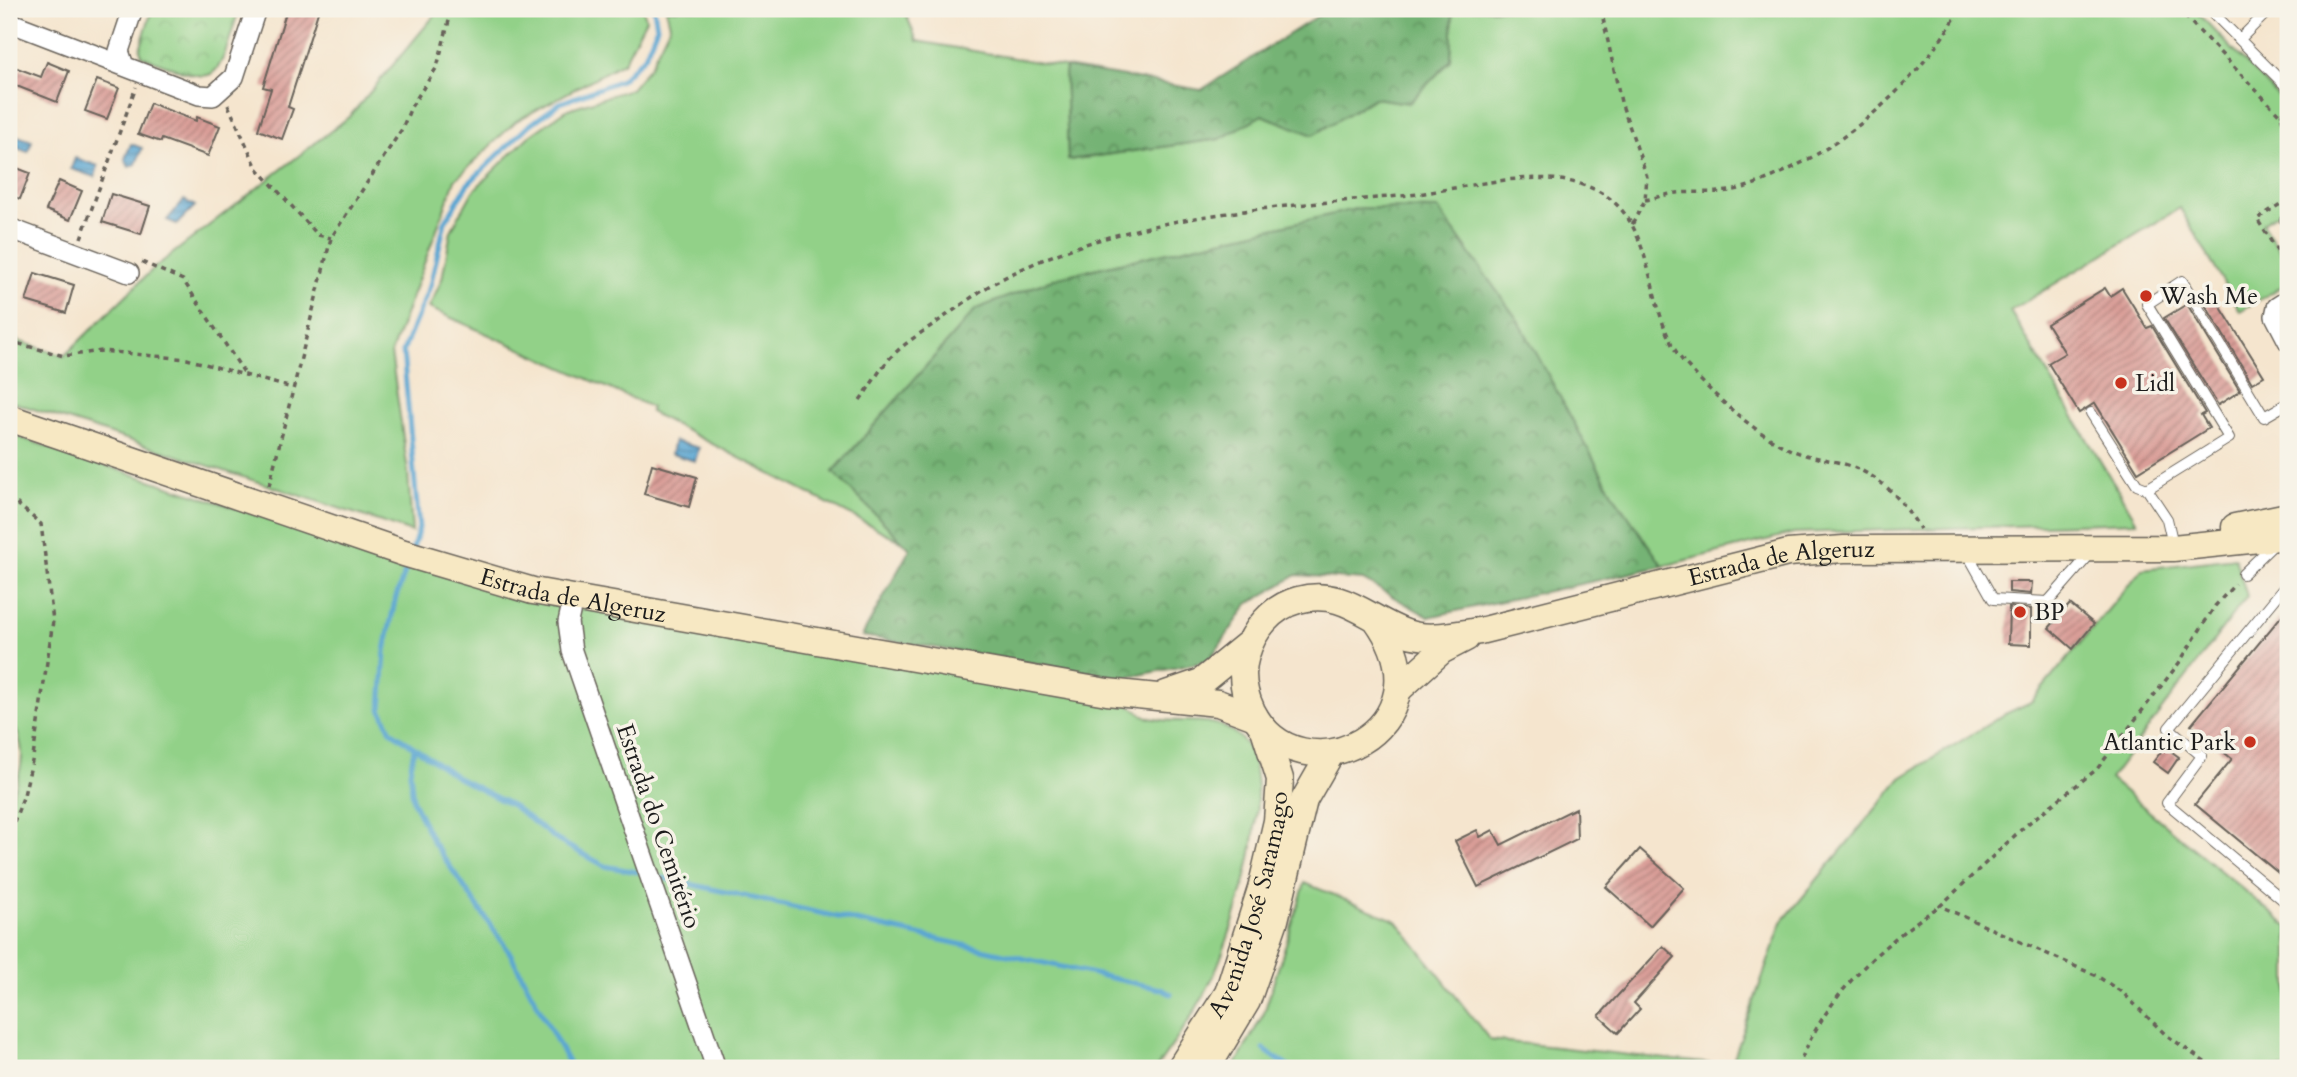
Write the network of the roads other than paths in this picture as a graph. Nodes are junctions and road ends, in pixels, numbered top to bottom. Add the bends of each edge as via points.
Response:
1 (133, 9) edge
2 (256, 9) edge
3 (2209, 9) edge
4 (2270, 9) edge
5 (9, 22) edge
6 (2240, 39) junction
7 (132, 70) junction
8 (2288, 88) edge
9 (2288, 219) edge
10 (2288, 225) edge
11 (9, 228) edge
12 (129, 273) road end
13 (2288, 300) edge
14 (2288, 341) edge
15 (2288, 403) edge
16 (2091, 413) dead end
17 (9, 418) edge
18 (2147, 489) junction
19 (2286, 530) edge
20 (2171, 536) junction
21 (2095, 548) junction
22 (1966, 551) junction
23 (2243, 574) road end
24 (2288, 583) edge
25 (573, 599) junction
26 (1376, 619) junction
27 (1480, 631) junction
28 (1249, 643) junction
29 (1399, 689) junction
30 (1154, 697) junction
31 (1260, 723) junction
32 (1331, 753) junction
33 (2288, 904) edge
34 (716, 1068) edge
35 (1180, 1068) edge
36 (1207, 1068) edge

1 - 7 street via 119,51
2 - 7 street via 234,77 214,96 199,95
3 - 6 lane
4 - 6 lane
5 - 7 street
6 - 8 lane
9 - 10 lane
11 - 12 street
13 - 14 street via 2277,306 2275,316
15 - 18 lane via 2264,417 2182,282 2147,304 2229,438
16 - 18 lane via 2137,485
17 - 25 main road, Estrada de Algeruz via 411,555
18 - 20 lane via 2167,519
19 - 20 main road, Estrada de Algeruz
19 - 21 main road, Estrada de Algeruz via 2173,548
19 - 23 lane
20 - 21 main road, Estrada de Algeruz
21 - 22 main road, Estrada de Algeruz
21 - 22 lane via 2048,602 1993,599
22 - 27 main road, Estrada de Algeruz via 1788,553
24 - 33 lane via 2169,728 2202,756 2167,803
25 - 30 main road, Estrada de Algeruz
25 - 34 street, Estrada do Cemitério via 568,622 572,651
26 - 27 main road, Estrada de Algeruz via 1422,636
26 - 28 main road, Estrada de Algeruz via 1339,598 1317,596 1277,610
26 - 29 main road, Estrada de Algeruz via 1391,639 1399,664
27 - 29 main road, Estrada de Algeruz via 1441,651
28 - 30 main road, Estrada de Algeruz via 1201,682
28 - 31 main road, Estrada de Algeruz via 1243,681
29 - 32 main road, Estrada de Algeruz via 1391,713 1376,732 1355,746
30 - 31 main road, Estrada de Algeruz via 1218,703
31 - 32 main road, Estrada de Algeruz via 1295,748
31 - 35 main road, Avenida José Saramago via 1280,779 1277,821 1228,993
32 - 36 main road, Avenida José Saramago via 1304,800 1275,920 1252,990

